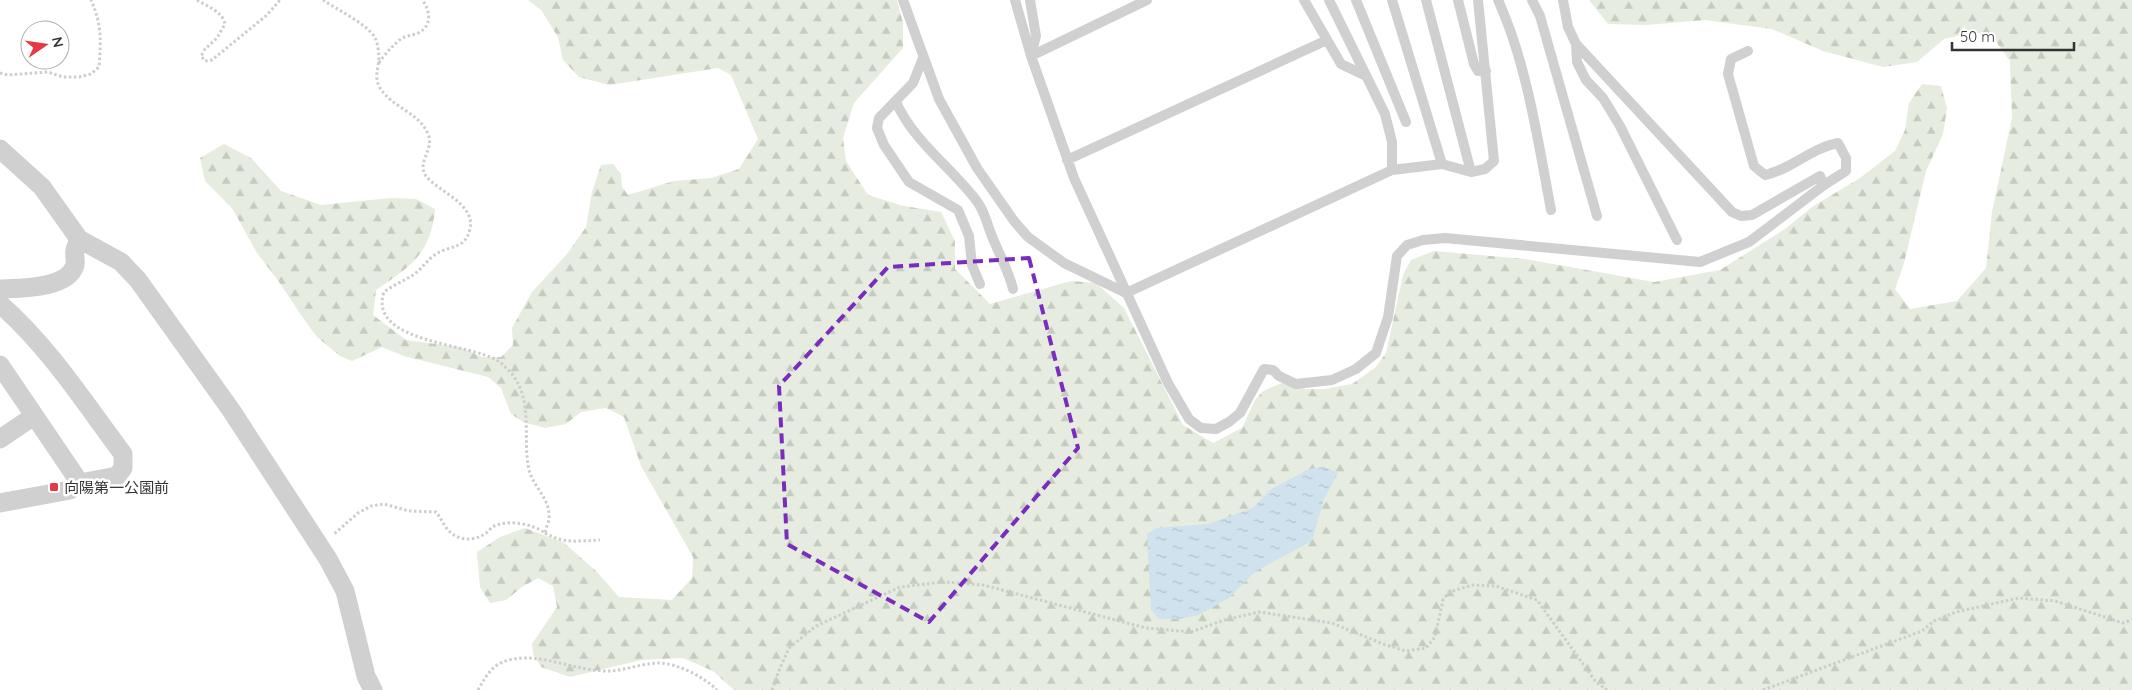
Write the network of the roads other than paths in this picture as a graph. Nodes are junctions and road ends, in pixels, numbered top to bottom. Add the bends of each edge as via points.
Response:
1 (903, 0) edge
2 (1015, 0) edge
3 (1030, 0) edge
4 (1147, 0) edge
5 (1304, 0) edge
6 (1329, 0) edge
7 (1356, 0) edge
8 (1392, 0) edge
9 (1426, 0) edge
10 (1458, 0) edge
11 (1478, 0) edge
12 (1498, 0) edge
13 (1532, 0) edge
14 (1563, 0) edge
15 (1327, 40) junction
16 (1576, 44) junction
17 (1748, 51) dead end
18 (1031, 56) junction
19 (923, 58) junction
20 (1486, 71) junction
21 (1366, 76) junction
22 (896, 102) junction
23 (1406, 122) dead end
24 (0, 149) edge
25 (1067, 160) junction
26 (1442, 164) junction
27 (1392, 170) junction
28 (1471, 172) junction
29 (1824, 185) junction
30 (1551, 210) dead end
31 (1597, 216) dead end
32 (79, 239) junction
33 (1677, 240) dead end
34 (980, 284) dead end
35 (0, 289) edge
36 (1012, 289) dead end
37 (1126, 293) junction
38 (0, 304) edge
39 (0, 365) edge
40 (34, 416) junction
41 (0, 439) edge
42 (80, 483) junction
43 (0, 503) edge
44 (374, 690) edge

1 - 19 lane
2 - 18 lane
3 - 18 lane via 1036,36
4 - 18 lane
5 - 15 lane
6 - 21 lane
7 - 23 lane
8 - 26 lane
9 - 28 lane
10 - 20 lane via 1474,64 1478,71
11 - 20 lane
12 - 30 lane via 1533,116
13 - 31 lane via 1540,16
14 - 16 lane via 1568,27
15 - 21 lane via 1341,64
15 - 25 lane
16 - 29 lane via 1732,212 1741,216 1752,215 1820,176
16 - 33 lane via 1577,62 1586,80 1603,98 1620,126
17 - 29 lane via 1731,59 1728,74 1754,166 1765,175 1780,172 1824,146 1838,143 1846,158 1846,171
18 - 25 lane
19 - 22 lane via 913,84
19 - 37 lane via 939,99 977,168 1014,221 1028,237 1064,263
20 - 28 lane via 1494,161 1485,169
21 - 27 lane via 1385,114 1392,142
22 - 34 lane via 879,118 877,128 884,145 909,182 958,210
22 - 36 lane via 904,120 925,146 976,199 984,212
24 - 32 street via 42,187
25 - 37 lane
26 - 27 lane
26 - 28 lane
27 - 37 lane
29 - 37 lane via 1749,242 1700,262 1445,238 1407,245 1397,256 1388,318 1376,353 1332,380 1296,384 1273,370 1264,369 1240,413 1216,429 1201,428 1189,419 1168,383
32 - 35 street via 71,273 45,286
32 - 44 street via 121,262 138,280 231,410 319,545 345,591 366,676
38 - 42 street via 47,352 123,454 123,468 117,476
39 - 40 street
40 - 41 street
40 - 42 street
42 - 43 street via 70,490

